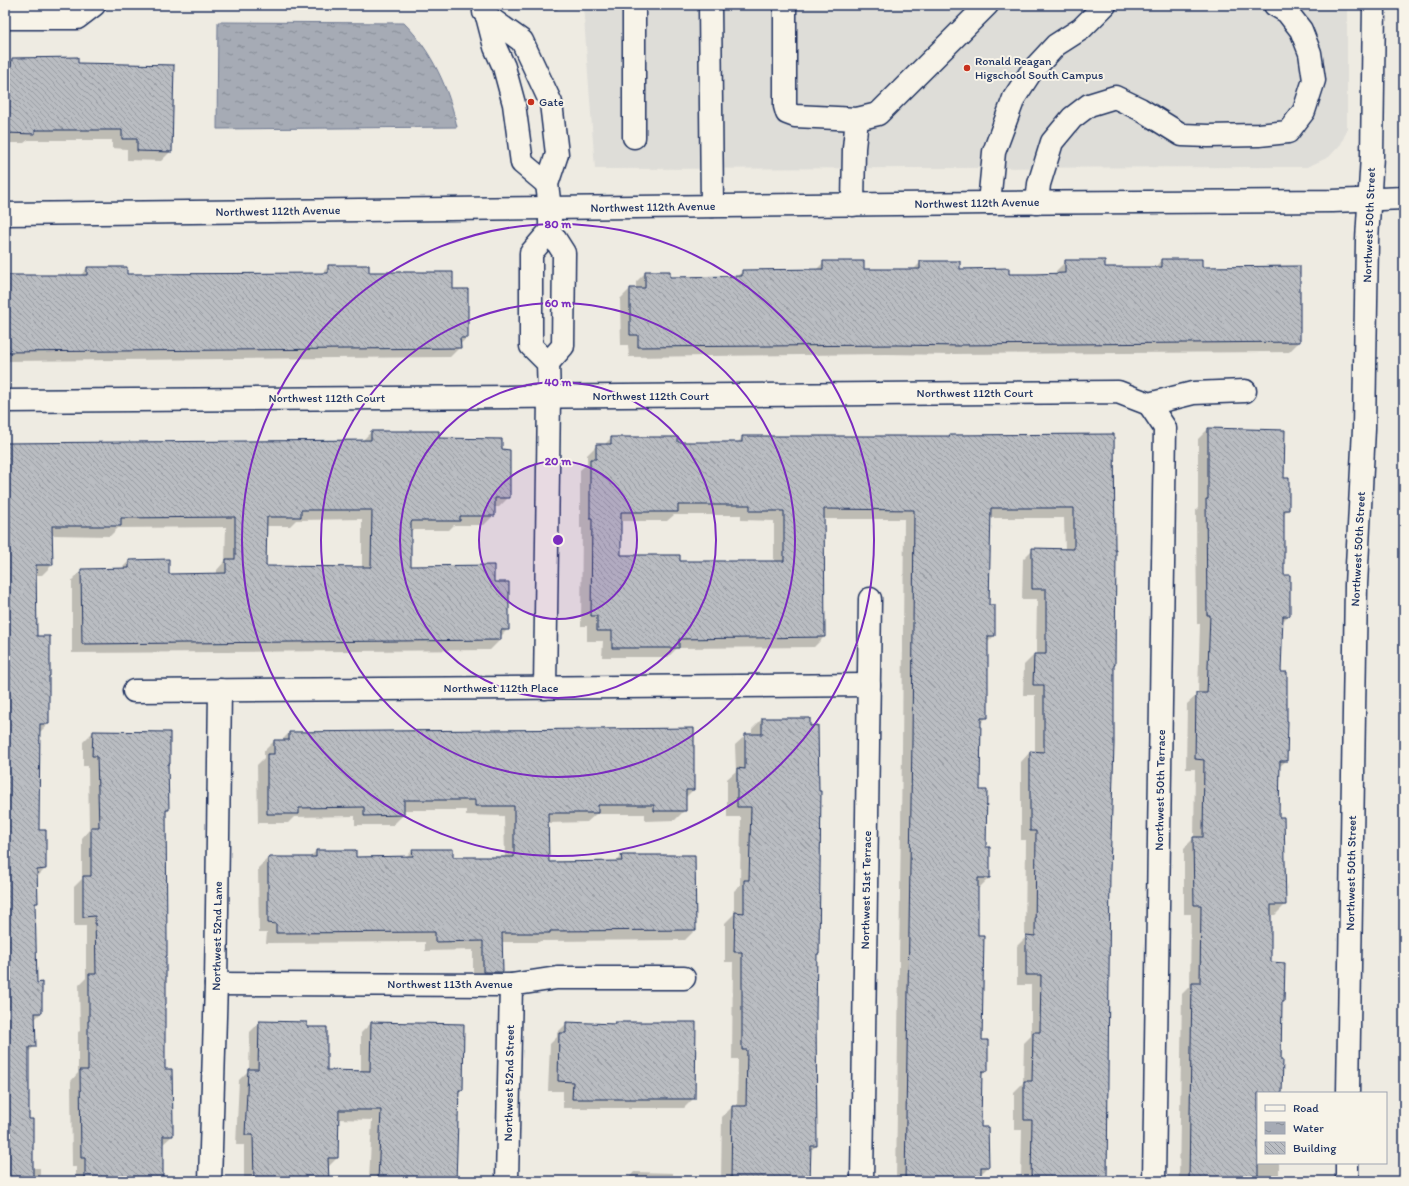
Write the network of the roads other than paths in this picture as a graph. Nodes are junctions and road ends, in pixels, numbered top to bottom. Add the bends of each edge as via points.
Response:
1 (94, 5) edge
2 (634, 5) edge
3 (710, 5) edge
4 (785, 5) edge
5 (987, 5) edge
6 (1105, 5) edge
7 (1275, 5) edge
8 (1374, 5) edge
9 (484, 11) edge
10 (5, 18) edge
11 (531, 59) junction
12 (504, 67) junction
13 (857, 119) junction
14 (634, 137) dead end
15 (547, 184) junction
16 (1404, 198) edge
17 (1369, 200) junction
18 (989, 203) junction
19 (1037, 203) junction
20 (853, 205) junction
21 (712, 206) junction
22 (550, 208) junction
23 (5, 214) edge
24 (550, 231) junction
25 (548, 363) junction
26 (1245, 391) dead end
27 (549, 397) junction
28 (5, 401) edge
29 (1149, 404) junction
30 (870, 599) dead end
31 (869, 686) junction
32 (546, 688) junction
33 (134, 690) dead end
34 (220, 690) junction
35 (684, 978) dead end
36 (216, 984) junction
37 (511, 985) junction
38 (1348, 1092) edge
39 (1347, 1164) edge
40 (210, 1181) edge
41 (508, 1181) edge
42 (862, 1181) edge
43 (1154, 1181) edge
44 (1347, 1181) edge

1 - 10 street via 77,18
2 - 14 street
3 - 21 street
4 - 13 street via 786,113 795,116
5 - 13 street via 878,114
6 - 18 street via 1081,29 1056,45 1030,72 1014,98 994,152
7 - 19 street via 1287,12 1301,30 1310,53 1314,80 1304,111 1288,132 1259,135 1182,135 1115,97 1089,105 1072,118 1052,142 1039,184
8 - 17 street, Northwest 50th Street
9 - 11 street via 522,42
9 - 12 street
11 - 12 street
11 - 15 street via 551,103 557,154
12 - 15 street via 514,104 522,163
13 - 20 street
15 - 22 street
16 - 17 street, Northwest 112th Avenue
17 - 19 street, Northwest 112th Avenue
17 - 38 street, Northwest 50th Street via 1364,429 1356,585
18 - 19 street, Northwest 112th Avenue
18 - 20 street, Northwest 112th Avenue
20 - 21 street, Northwest 112th Avenue
21 - 22 street, Northwest 112th Avenue
22 - 23 street, Northwest 112th Avenue
22 - 24 street
24 - 25 street via 564,253 563,346
24 - 25 street via 531,254 531,346
25 - 27 street
26 - 29 street via 1193,393
27 - 28 street, Northwest 112th Court
27 - 29 street, Northwest 112th Court via 1118,392
27 - 32 street
29 - 43 street, Northwest 50th Terrace via 1165,428
30 - 31 street, Northwest 51st Terrace
31 - 32 street, Northwest 112th Place
31 - 42 street, Northwest 51st Terrace
32 - 34 street, Northwest 112th Place
33 - 34 street, Northwest 112th Place
34 - 36 street, Northwest 52nd Lane
35 - 37 street, Northwest 113th Avenue via 557,978
36 - 37 street, Northwest 113th Avenue
36 - 40 street, Northwest 52nd Lane
37 - 41 street, Northwest 52nd Street
39 - 44 street

